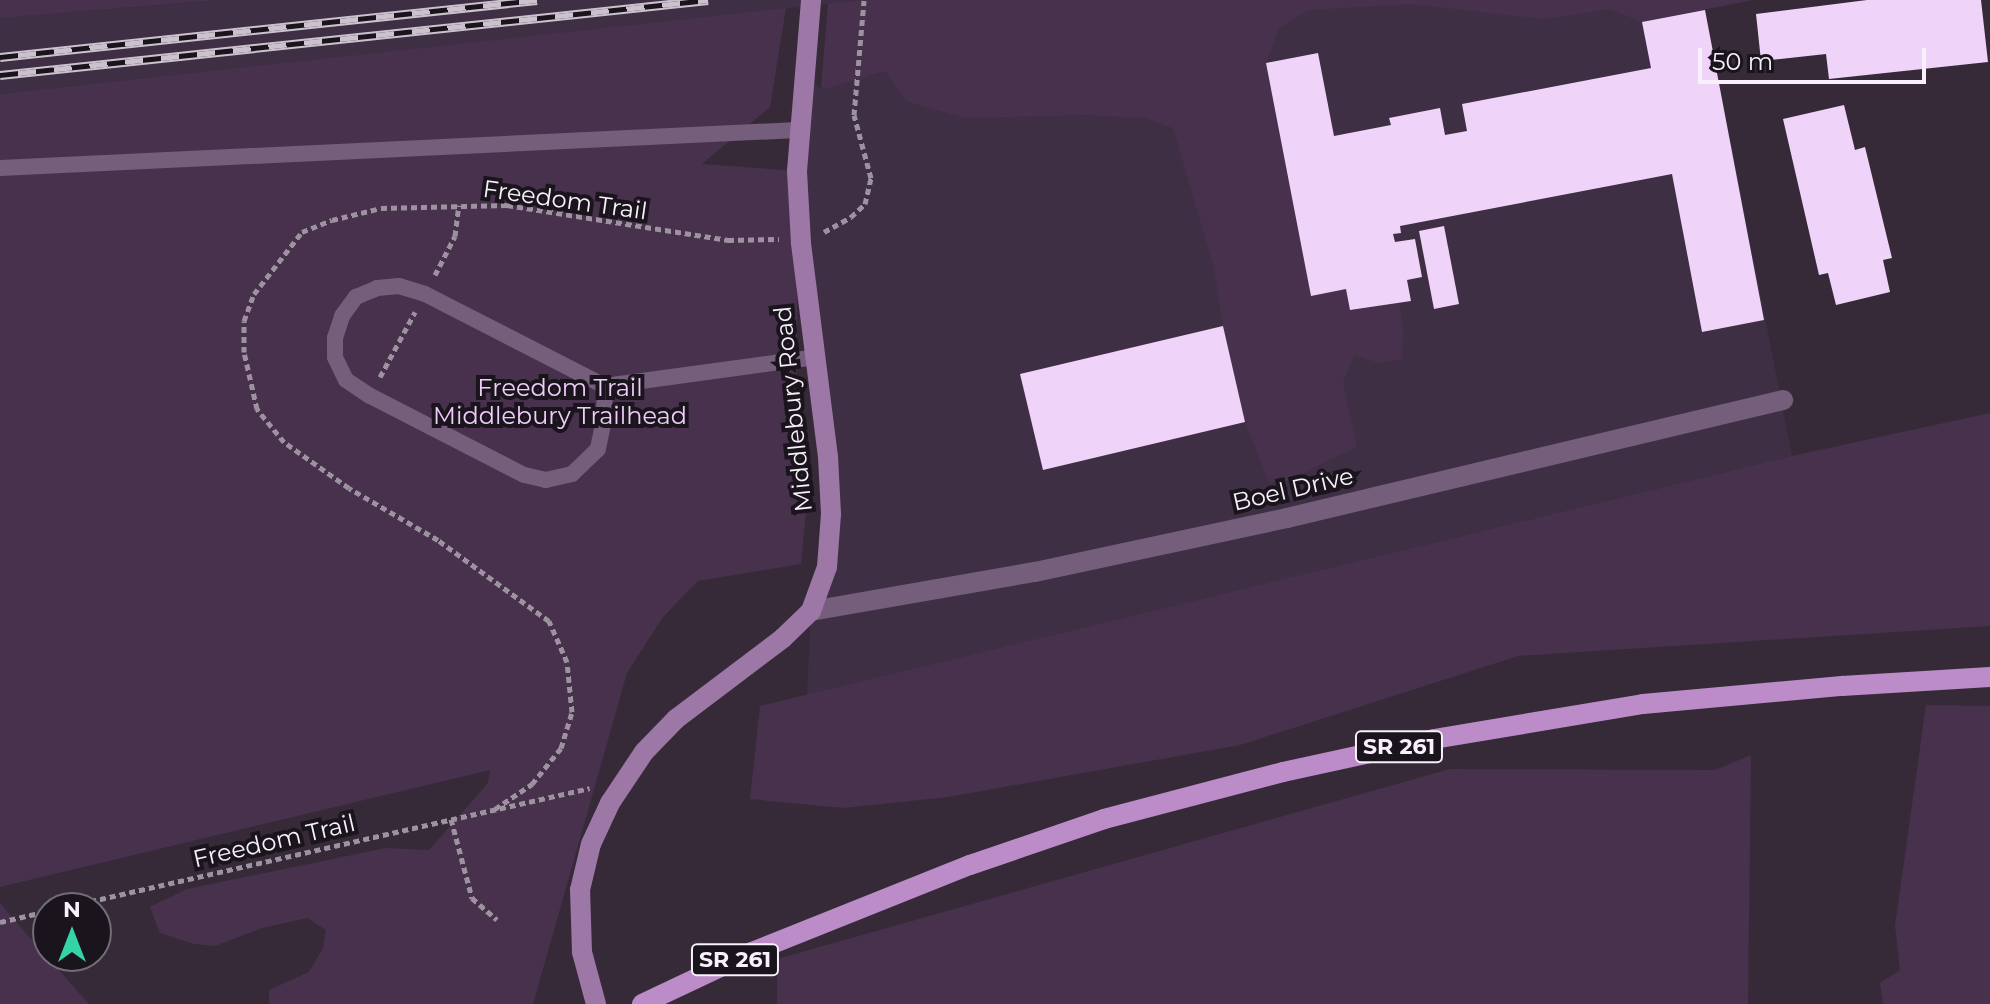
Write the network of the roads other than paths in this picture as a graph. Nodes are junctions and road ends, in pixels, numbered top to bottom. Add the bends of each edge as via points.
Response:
1 (811, 0) edge
2 (798, 130) junction
3 (0, 168) edge
4 (816, 357) junction
5 (605, 386) junction
6 (1783, 400) dead end
7 (811, 611) junction
8 (1990, 677) edge
9 (596, 1004) edge
10 (642, 1004) edge

1 - 2 street, Middlebury Road
2 - 3 lane
2 - 4 street, Middlebury Road via 801,236
4 - 5 lane
4 - 7 street, Middlebury Road via 831,514 827,567
5 - 5 lane via 598,449 572,474 546,480 524,475 346,380 335,357 335,338 356,297 399,286 425,294
6 - 7 street, Boel Drive via 1287,518 1035,572
7 - 9 street, Middlebury Road via 676,719 626,780 591,844 580,890 582,952
8 - 10 main road, SR 261 via 1643,704 1434,739 1283,772 1104,819 970,865 752,952

